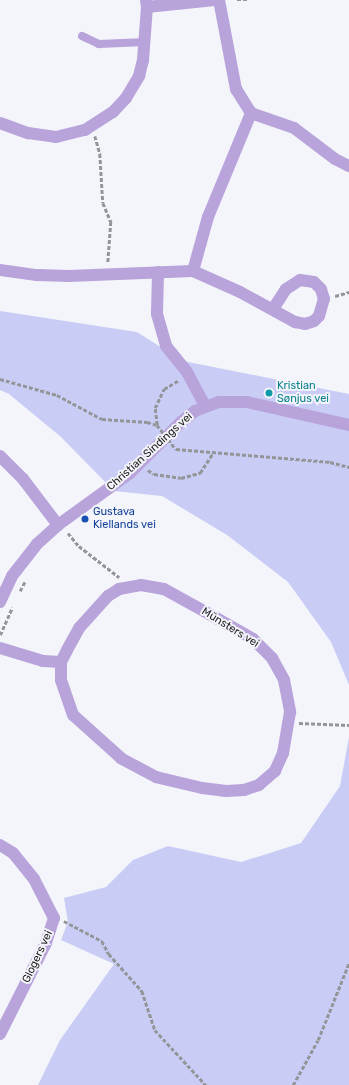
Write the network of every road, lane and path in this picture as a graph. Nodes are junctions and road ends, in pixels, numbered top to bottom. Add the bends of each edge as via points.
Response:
1 (215, 0) edge
2 (219, 0) edge
3 (238, 0) edge
4 (248, 0) edge
5 (147, 4) edge
6 (82, 36) dead end
7 (145, 42) junction
8 (251, 113) junction
9 (0, 123) edge
10 (92, 126) junction
11 (349, 166) edge
12 (0, 270) edge
13 (194, 271) junction
14 (158, 272) junction
15 (108, 273) junction
16 (273, 309) dead end
17 (187, 372) junction
18 (0, 379) edge
19 (205, 406) junction
20 (157, 425) junction
21 (349, 425) edge
22 (213, 453) junction
23 (0, 456) edge
24 (349, 467) edge
25 (145, 468) dead end
26 (58, 525) junction
27 (62, 538) dead end
28 (29, 575) dead end
29 (125, 588) junction
30 (19, 593) dead end
31 (0, 602) edge
32 (13, 606) dead end
33 (0, 635) edge
34 (0, 648) edge
35 (61, 662) junction
36 (288, 722) junction
37 (349, 725) edge
38 (0, 845) edge
39 (54, 918) junction
40 (349, 963) edge
41 (0, 1034) edge
42 (206, 1085) edge
43 (293, 1085) edge

1 - 5 street
2 - 8 street via 236,89
3 - 4 path
5 - 7 street
6 - 7 lane via 98,44
7 - 10 street via 143,60 134,87 113,112
8 - 11 street via 294,128 335,159
8 - 13 street via 208,218
9 - 10 street via 28,133 56,137 74,134
10 - 15 path via 100,154 103,203 111,222
12 - 15 street via 37,275
13 - 14 street
13 - 16 street
14 - 15 street
14 - 17 street via 157,314 166,346
17 - 19 street
17 - 20 path via 164,389 155,408
18 - 20 path via 57,395 102,419
19 - 21 street via 218,402 247,402
19 - 26 street, Christian Sindings vei via 181,422 130,473
20 - 22 path, bridge via 176,449
22 - 24 path via 330,462
22 - 25 path via 200,473 181,478 154,474
23 - 26 street via 23,479
26 - 31 street, Christian Sindings vei via 23,560
27 - 29 path via 68,533 79,546 118,575
28 - 30 path
29 - 35 street, Münsters vei via 108,596 80,627
29 - 36 street, Münsters vei via 141,585 164,589 253,639 272,658 284,680 289,700
32 - 33 path
34 - 35 street via 43,661
35 - 36 street, Münsters vei via 61,680 66,700 73,715 83,726 121,758 144,771 177,783 226,791 244,790 259,784 275,771 283,753
36 - 37 path via 316,726
38 - 39 street, Glogers vei via 13,853 34,879
39 - 41 street, Glogers vei via 46,944
39 - 42 path via 68,922 102,941 109,954 142,991 155,1030
40 - 43 path via 318,1040

